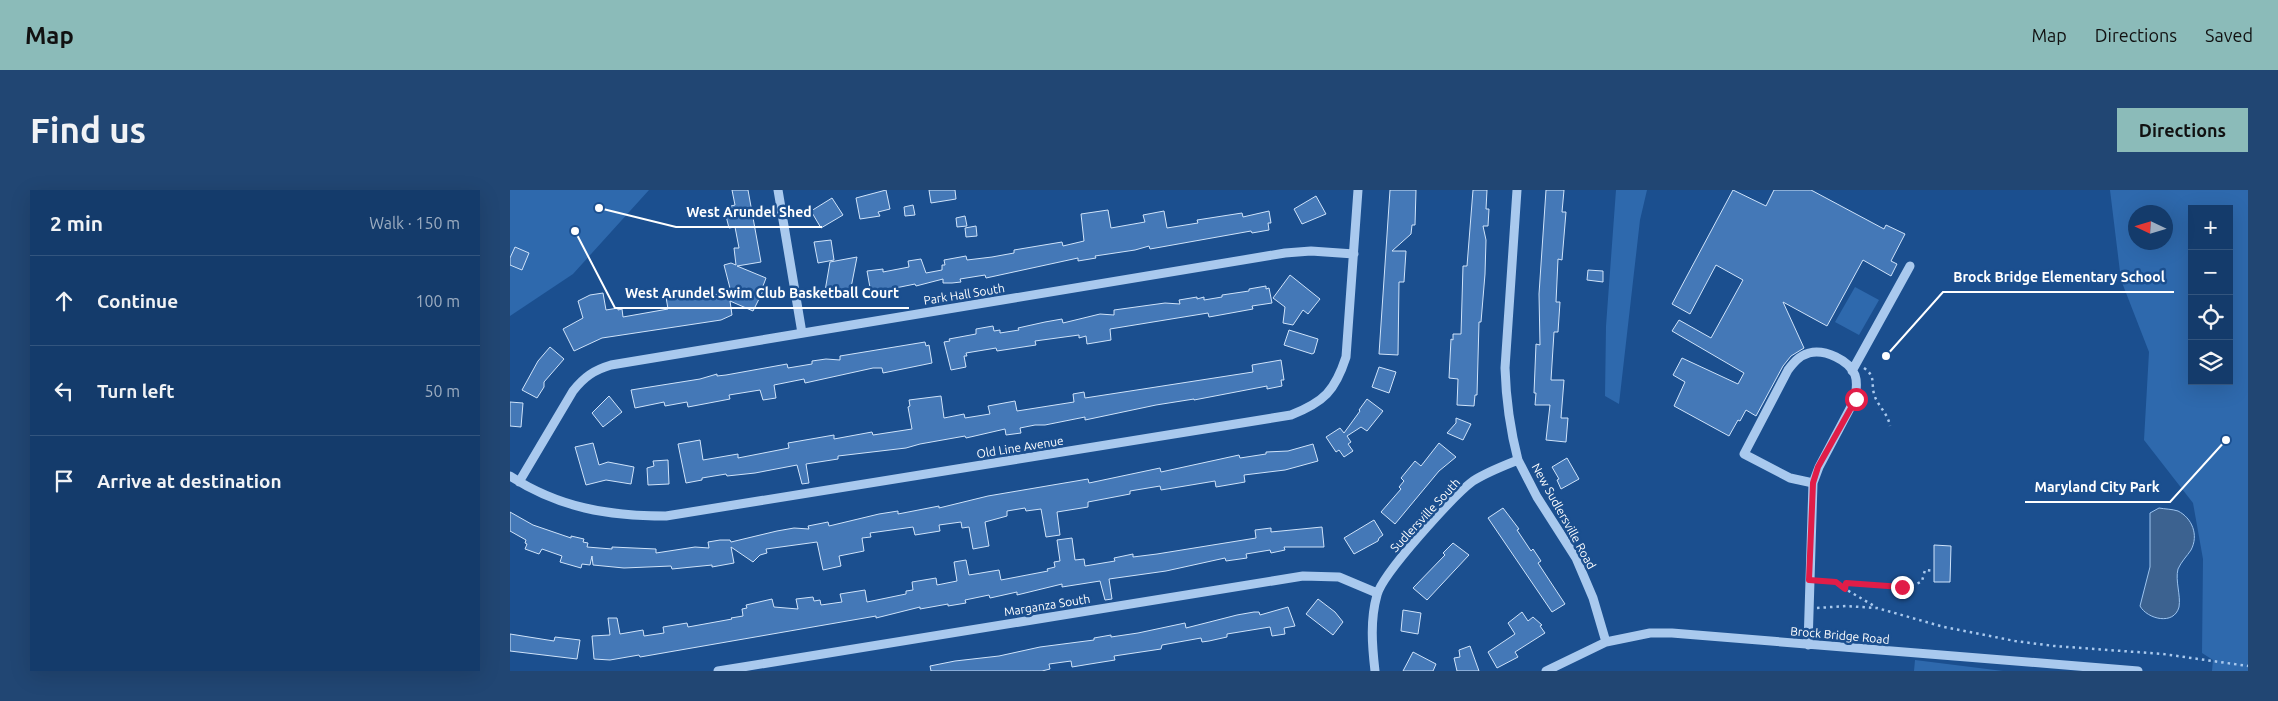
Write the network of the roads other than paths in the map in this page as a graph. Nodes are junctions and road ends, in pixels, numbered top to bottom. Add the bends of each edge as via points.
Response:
1 (778, 190) edge
2 (1358, 190) edge
3 (1517, 190) edge
4 (1354, 254) junction
5 (1910, 266) dead end
6 (802, 333) junction
7 (1854, 367) junction
8 (1518, 460) junction
9 (510, 476) edge
10 (519, 482) junction
11 (1813, 483) junction
12 (1377, 593) junction
13 (1606, 642) junction
14 (1808, 645) junction
15 (718, 671) edge
16 (1375, 671) edge
17 (1546, 671) edge
18 (2138, 671) edge

1 - 6 street
2 - 4 street, Old Line Avenue
3 - 8 street via 1505,368 1510,428
4 - 6 street, Park Hall South via 1286,253
4 - 10 street, Old Line Avenue via 1349,332 1340,375 1331,392 1313,406 1291,415 666,516 601,513 548,496
5 - 7 street
6 - 10 street, Park Hall South via 597,369 583,378 573,391
7 - 11 street via 1856,399 1818,467
7 - 11 street via 1842,360 1811,352 1795,361 1744,454 1790,478
8 - 12 street, Sudlersville South via 1478,478 1454,498 1389,572
8 - 13 street, New Sudlersville Road via 1576,558 1593,598
9 - 10 street, Old Line Avenue
11 - 14 street
12 - 15 street, Marganza South via 1339,577 1303,576
12 - 16 street, Sudlersville South via 1371,643
13 - 14 street, Brock Bridge Road via 1650,633 1672,633
13 - 17 street, Brock Bridge Road
14 - 18 street, Brock Bridge Road

